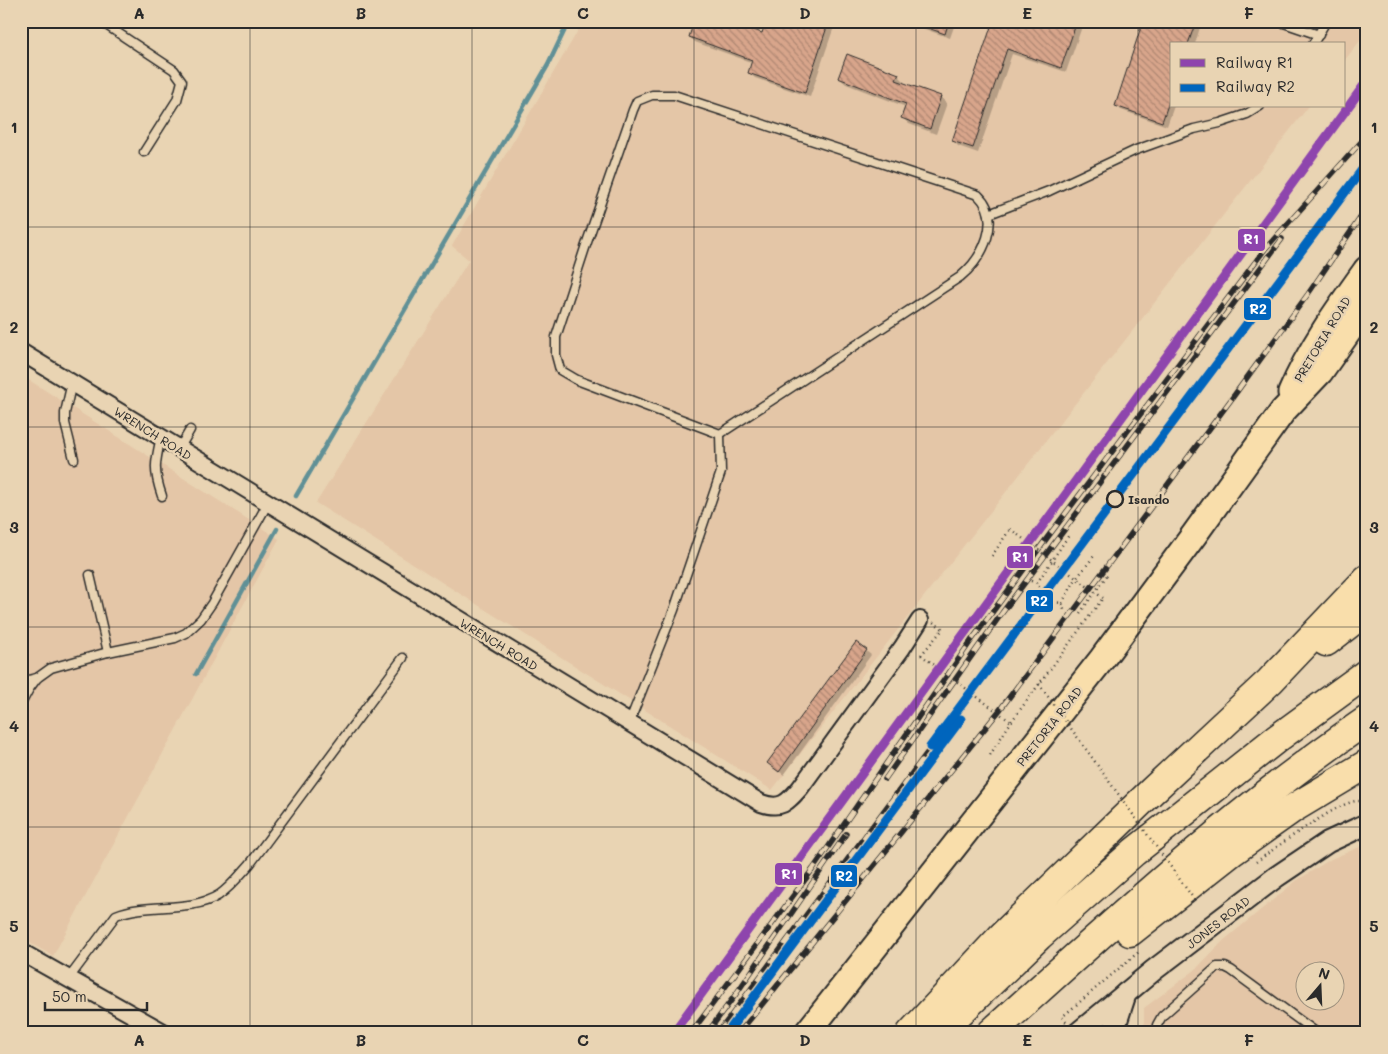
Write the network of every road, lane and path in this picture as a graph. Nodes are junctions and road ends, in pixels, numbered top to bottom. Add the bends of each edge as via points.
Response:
1 (100, 21) edge
2 (1278, 21) edge
3 (1326, 21) edge
4 (1319, 34) junction
5 (1313, 42) edge
6 (1257, 108) edge
7 (144, 152) dead end
8 (989, 214) junction
9 (1367, 269) edge
10 (1367, 305) edge
11 (21, 352) edge
12 (72, 382) junction
13 (1283, 411) junction
14 (190, 430) dead end
15 (720, 434) junction
16 (161, 437) junction
17 (179, 449) junction
18 (74, 459) dead end
19 (162, 496) dead end
20 (268, 503) junction
21 (1069, 535) dead end
22 (992, 556) dead end
23 (1094, 556) dead end
24 (1052, 560) junction
25 (1108, 574) dead end
26 (90, 575) dead end
27 (1076, 579) junction
28 (1367, 579) edge
29 (1031, 581) dead end
30 (1037, 583) junction
31 (1094, 591) junction
32 (1041, 592) dead end
33 (1053, 602) dead end
34 (1062, 603) junction
35 (1367, 610) edge
36 (1065, 613) dead end
37 (1080, 613) dead end
38 (920, 620) dead end
39 (940, 632) dead end
40 (108, 652) junction
41 (403, 658) dead end
42 (1367, 673) edge
43 (37, 678) junction
44 (1270, 681) junction
45 (21, 682) edge
46 (1039, 684) junction
47 (21, 704) edge
48 (1367, 720) edge
49 (1011, 722) junction
50 (628, 723) junction
51 (990, 755) dead end
52 (1367, 764) edge
53 (1367, 808) edge
54 (1320, 818) dead end
55 (1367, 824) edge
56 (1196, 902) dead end
57 (1094, 939) junction
58 (22, 955) edge
59 (69, 978) junction
60 (1126, 993) junction
61 (165, 1033) edge
62 (806, 1033) edge
63 (911, 1033) edge
64 (937, 1033) edge
65 (991, 1033) edge
66 (1078, 1033) edge
67 (1112, 1033) edge
68 (1156, 1033) edge
69 (1317, 1033) edge

1 - 7 lane via 174,70 182,81 177,100
2 - 4 lane
3 - 4 lane
4 - 5 lane
6 - 8 lane via 1136,150 1049,192
8 - 15 lane via 987,239 972,268
8 - 15 lane via 978,195 674,95 652,95 637,101 556,337 556,355 560,370 577,380
9 - 13 main road, PRETORIA ROAD via 1301,368
10 - 13 main road, PRETORIA ROAD via 1320,372
11 - 12 street, WRENCH ROAD
12 - 16 street, WRENCH ROAD
12 - 18 lane via 65,423
13 - 62 main road, PRETORIA ROAD via 1102,659
14 - 17 lane
15 - 50 lane via 721,472 674,610
16 - 17 street, WRENCH ROAD
16 - 19 lane via 155,477
17 - 20 street, WRENCH ROAD
20 - 40 lane via 212,603 186,633
20 - 50 street, WRENCH ROAD
21 - 24 path
22 - 24 path, bridge via 1010,529
23 - 27 path
24 - 27 path, bridge
24 - 30 path
25 - 31 path
26 - 40 lane
27 - 31 path, bridge
27 - 34 path
28 - 44 highway
29 - 30 path
30 - 32 path
31 - 37 path
31 - 46 path, bridge via 1103,598
33 - 34 path
34 - 36 path
35 - 44 highway
38 - 50 street, WRENCH ROAD via 800,788 776,807 761,803
39 - 49 path, bridge via 921,655
40 - 43 lane via 51,668
41 - 59 lane via 234,883 218,896 189,905 127,910 116,915
42 - 64 highway via 1275,740 1134,852
43 - 45 lane
43 - 47 lane
44 - 63 highway via 1001,937
46 - 49 path
46 - 56 path, bridge
48 - 57 highway via 1323,750 1202,846
49 - 51 path
52 - 57 highway via 1292,809 1241,845 1126,935
53 - 54 path via 1356,801
55 - 60 street, JONES ROAD via 1328,842 1276,877
57 - 65 highway
58 - 59 street
59 - 61 street
60 - 66 street, JONES ROAD
60 - 67 street
68 - 69 lane via 1162,1016 1217,967 1231,970

